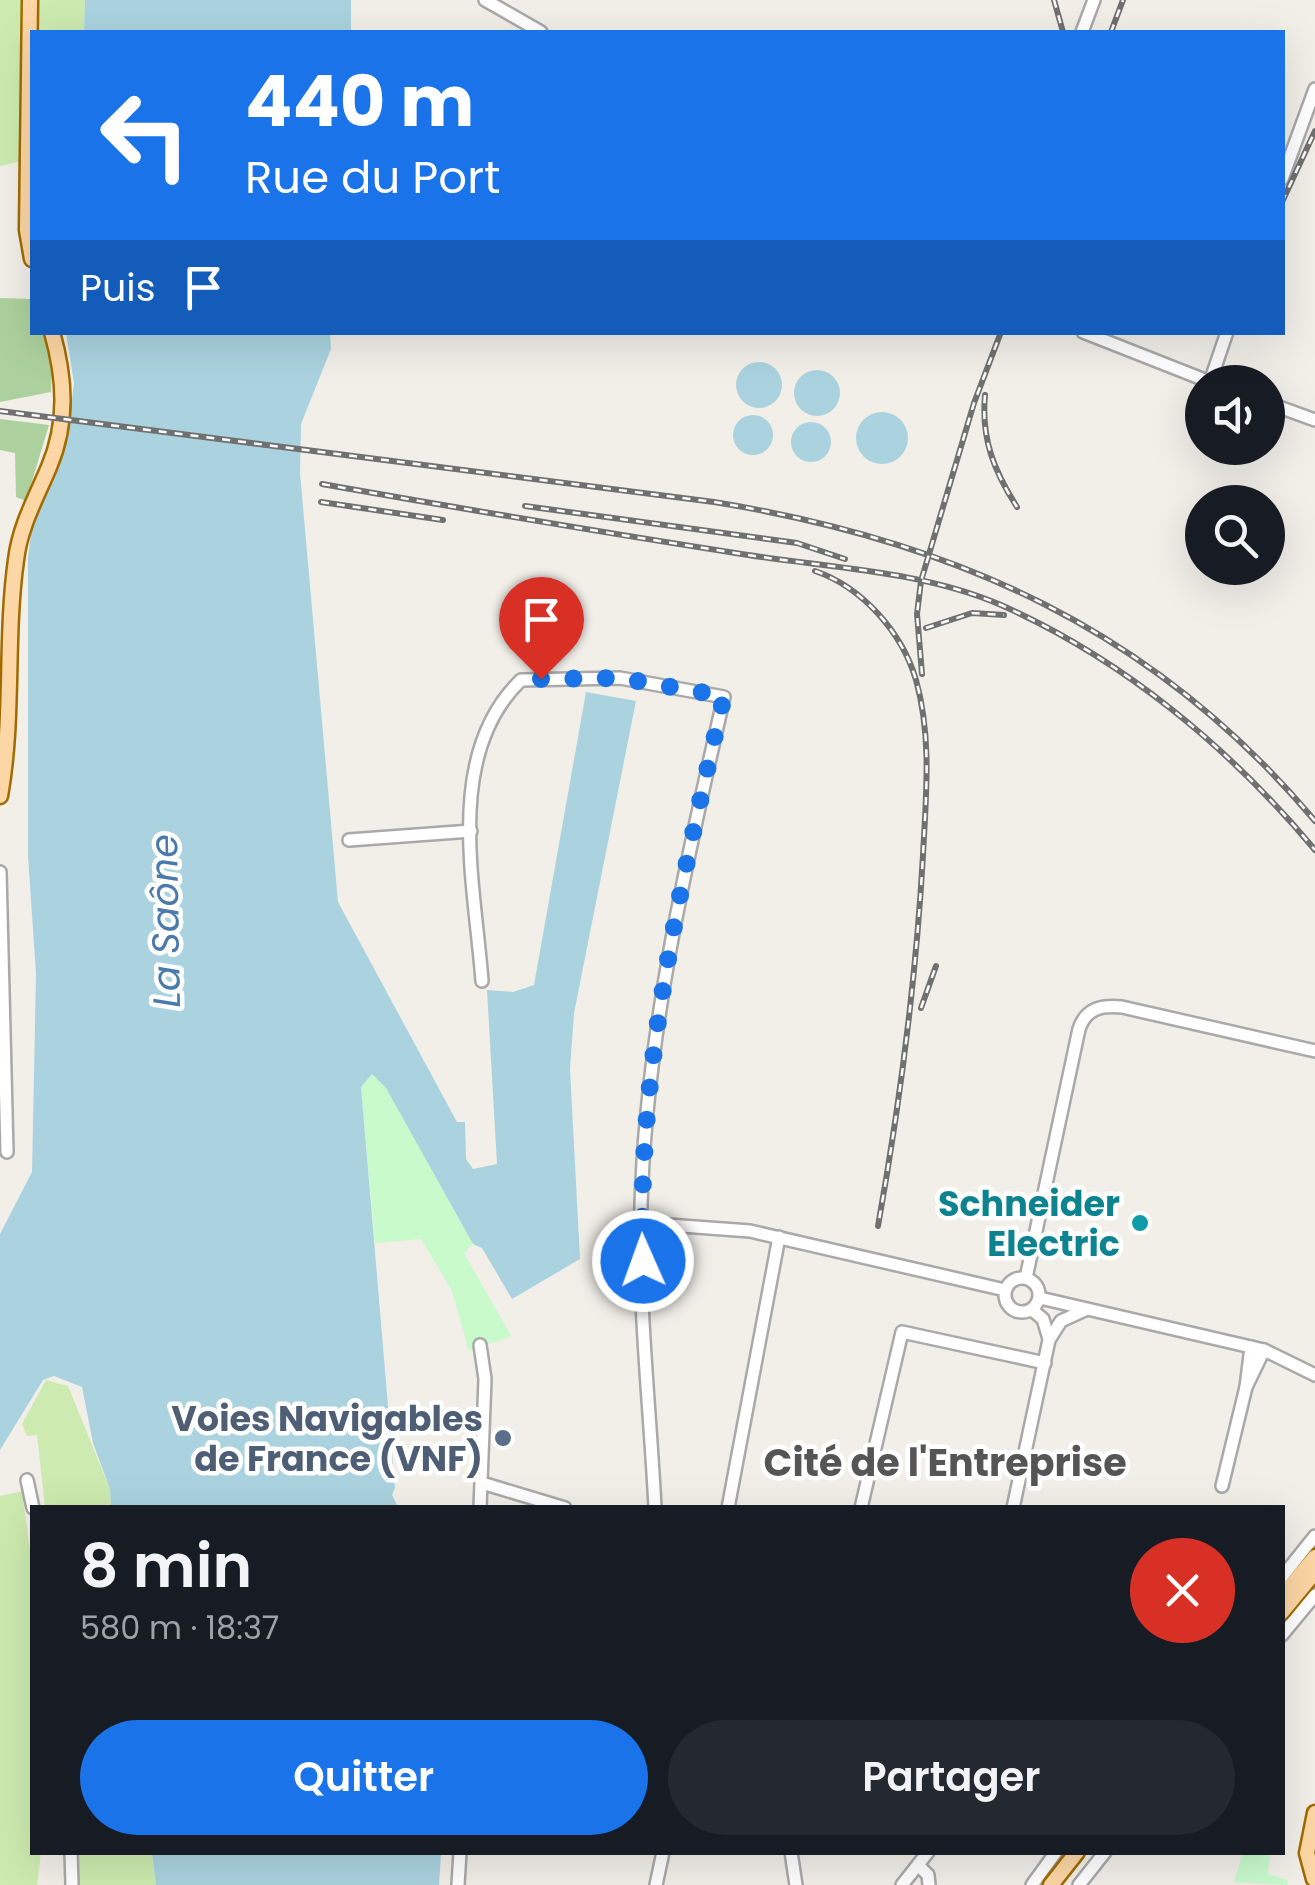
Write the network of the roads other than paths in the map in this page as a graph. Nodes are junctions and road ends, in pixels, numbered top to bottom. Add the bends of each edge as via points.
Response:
1 (30, 0) edge
2 (485, 0) edge
3 (1094, 0) edge
4 (538, 30) edge
5 (1083, 30) edge
6 (1315, 88) edge
7 (1285, 170) edge
8 (30, 244) edge
9 (53, 335) edge
10 (1091, 335) edge
11 (1226, 335) edge
12 (1216, 365) edge
13 (1185, 372) edge
14 (1285, 409) edge
15 (1315, 420) edge
16 (1, 785) edge
17 (471, 831) junction
18 (349, 840) dead end
19 (0, 872) edge
20 (482, 981) dead end
21 (1315, 1051) edge
22 (7, 1152) dead end
23 (642, 1224) junction
24 (778, 1237) junction
25 (1026, 1278) junction
26 (1006, 1290) junction
27 (1036, 1304) junction
28 (1087, 1309) junction
29 (1050, 1340) junction
30 (480, 1344) dead end
31 (1258, 1349) junction
32 (1046, 1363) junction
33 (1315, 1375) edge
34 (27, 1480) dead end
35 (482, 1483) junction
36 (1222, 1486) dead end
37 (33, 1505) edge
38 (480, 1505) edge
39 (555, 1505) edge
40 (655, 1505) edge
41 (729, 1505) edge
42 (862, 1505) edge
43 (1014, 1505) edge
44 (1315, 1536) edge
45 (1315, 1556) edge
46 (1315, 1572) edge
47 (1285, 1573) edge
48 (1285, 1592) edge
49 (1315, 1595) edge
50 (1285, 1608) edge
51 (1285, 1630) edge
52 (1315, 1814) edge
53 (72, 1855) edge
54 (460, 1855) edge
55 (661, 1855) edge
56 (791, 1855) edge
57 (926, 1855) edge
58 (1054, 1855) edge
59 (1075, 1855) edge
60 (1086, 1855) edge
61 (1104, 1855) edge
62 (918, 1866) junction
63 (1313, 1875) edge
64 (72, 1885) edge
65 (458, 1885) edge
66 (656, 1885) edge
67 (796, 1885) edge
68 (902, 1885) edge
69 (930, 1885) edge
70 (1032, 1885) edge
71 (1050, 1885) edge
72 (1062, 1885) edge
73 (1079, 1885) edge

1 - 8 main road
2 - 4 street
3 - 5 street
6 - 7 street
9 - 16 main road via 63,409 54,456 16,558
10 - 13 street
11 - 12 street
14 - 15 street
17 - 18 street
17 - 20 street
17 - 23 street via 475,765 488,724 521,680 620,678 724,696 656,1045
19 - 22 street
21 - 25 street via 1122,1007 1091,1011 1079,1029
23 - 24 street via 718,1226
23 - 40 street
24 - 26 street
24 - 41 street
25 - 26 street
25 - 27 street via 1038,1288
26 - 27 street via 1011,1308 1021,1313
27 - 28 street
27 - 29 street
28 - 29 street via 1061,1320
28 - 31 street
29 - 32 street
30 - 35 street
31 - 33 street
31 - 36 street
32 - 42 street via 907,1332 900,1336
32 - 43 street
34 - 37 street
35 - 38 street
35 - 39 street
44 - 47 street
45 - 48 main road
46 - 50 main road
49 - 51 street
52 - 63 main road via 1307,1844
53 - 64 street
54 - 65 street
55 - 66 street
56 - 67 street
57 - 62 street
58 - 70 street
59 - 71 main road
60 - 72 main road
61 - 73 street
62 - 68 street
62 - 69 street

